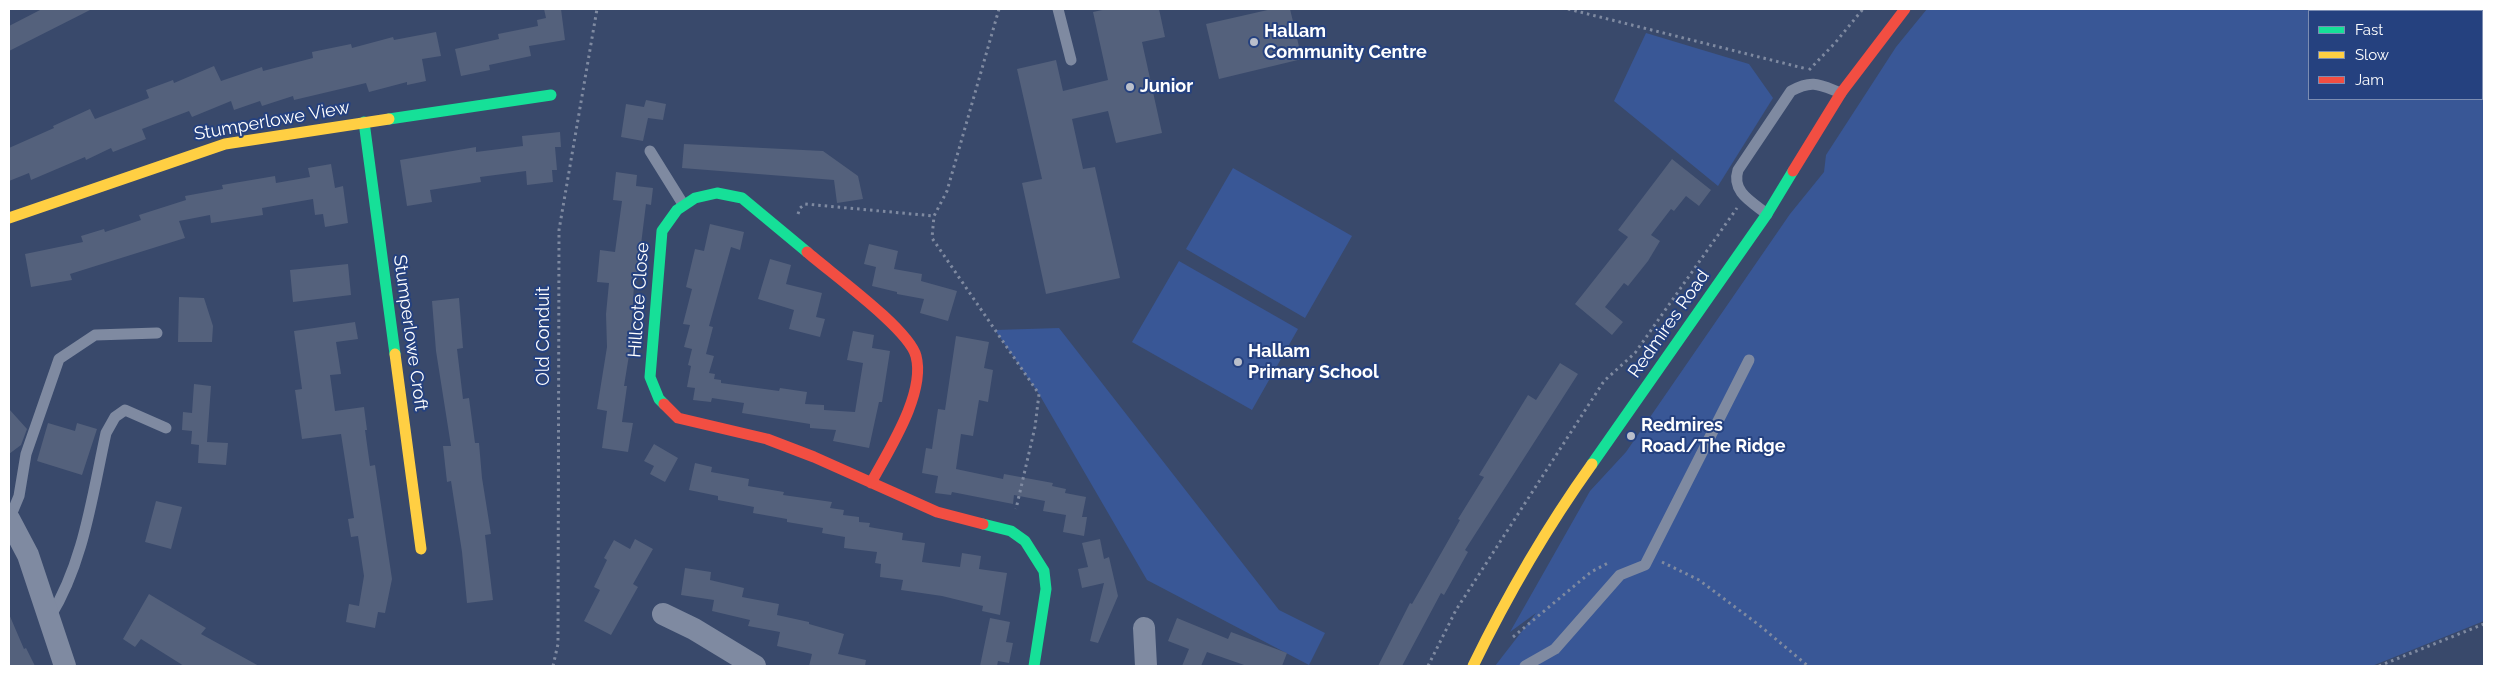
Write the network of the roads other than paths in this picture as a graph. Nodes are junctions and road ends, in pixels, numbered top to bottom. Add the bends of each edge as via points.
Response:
1 (1058, 9) edge
2 (1905, 9) edge
3 (1071, 60) dead end
4 (1842, 93) junction
5 (551, 95) dead end
6 (364, 122) junction
7 (650, 151) dead end
8 (683, 204) junction
9 (1767, 214) junction
10 (9, 218) edge
11 (157, 333) dead end
12 (1749, 360) dead end
13 (166, 428) dead end
14 (871, 483) junction
15 (9, 520) edge
16 (421, 549) dead end
17 (663, 614) dead end
18 (50, 618) junction
19 (1144, 628) dead end
20 (65, 666) edge
21 (755, 666) edge
22 (1034, 666) edge
23 (1146, 666) edge
24 (1473, 666) edge
25 (1525, 666) edge

1 - 3 lane
2 - 4 street, Redmires Road
4 - 9 street, Redmires Road
4 - 9 lane via 1813,82 1791,91 1738,170 1736,179 1740,192
5 - 6 street, Stumperlowe View
6 - 10 street, Stumperlowe View via 225,144
6 - 16 street, Stumperlowe Croft
7 - 8 lane
8 - 14 street, Hillcote Close via 662,231 650,377 659,399 678,418 768,440
8 - 14 street, Hillcote Close via 714,193 742,198 902,332 913,346 918,361 911,401
9 - 24 street, Redmires Road via 1569,496
11 - 15 lane via 95,335 59,359 26,454 19,496
12 - 25 lane via 1645,565 1620,575 1555,649
13 - 18 lane via 125,410 115,417 106,434 79,554
14 - 22 street, Hillcote Close via 937,512 1011,531 1025,541 1044,570 1046,589
15 - 18 street via 28,555
17 - 21 street
18 - 20 street
19 - 23 street

